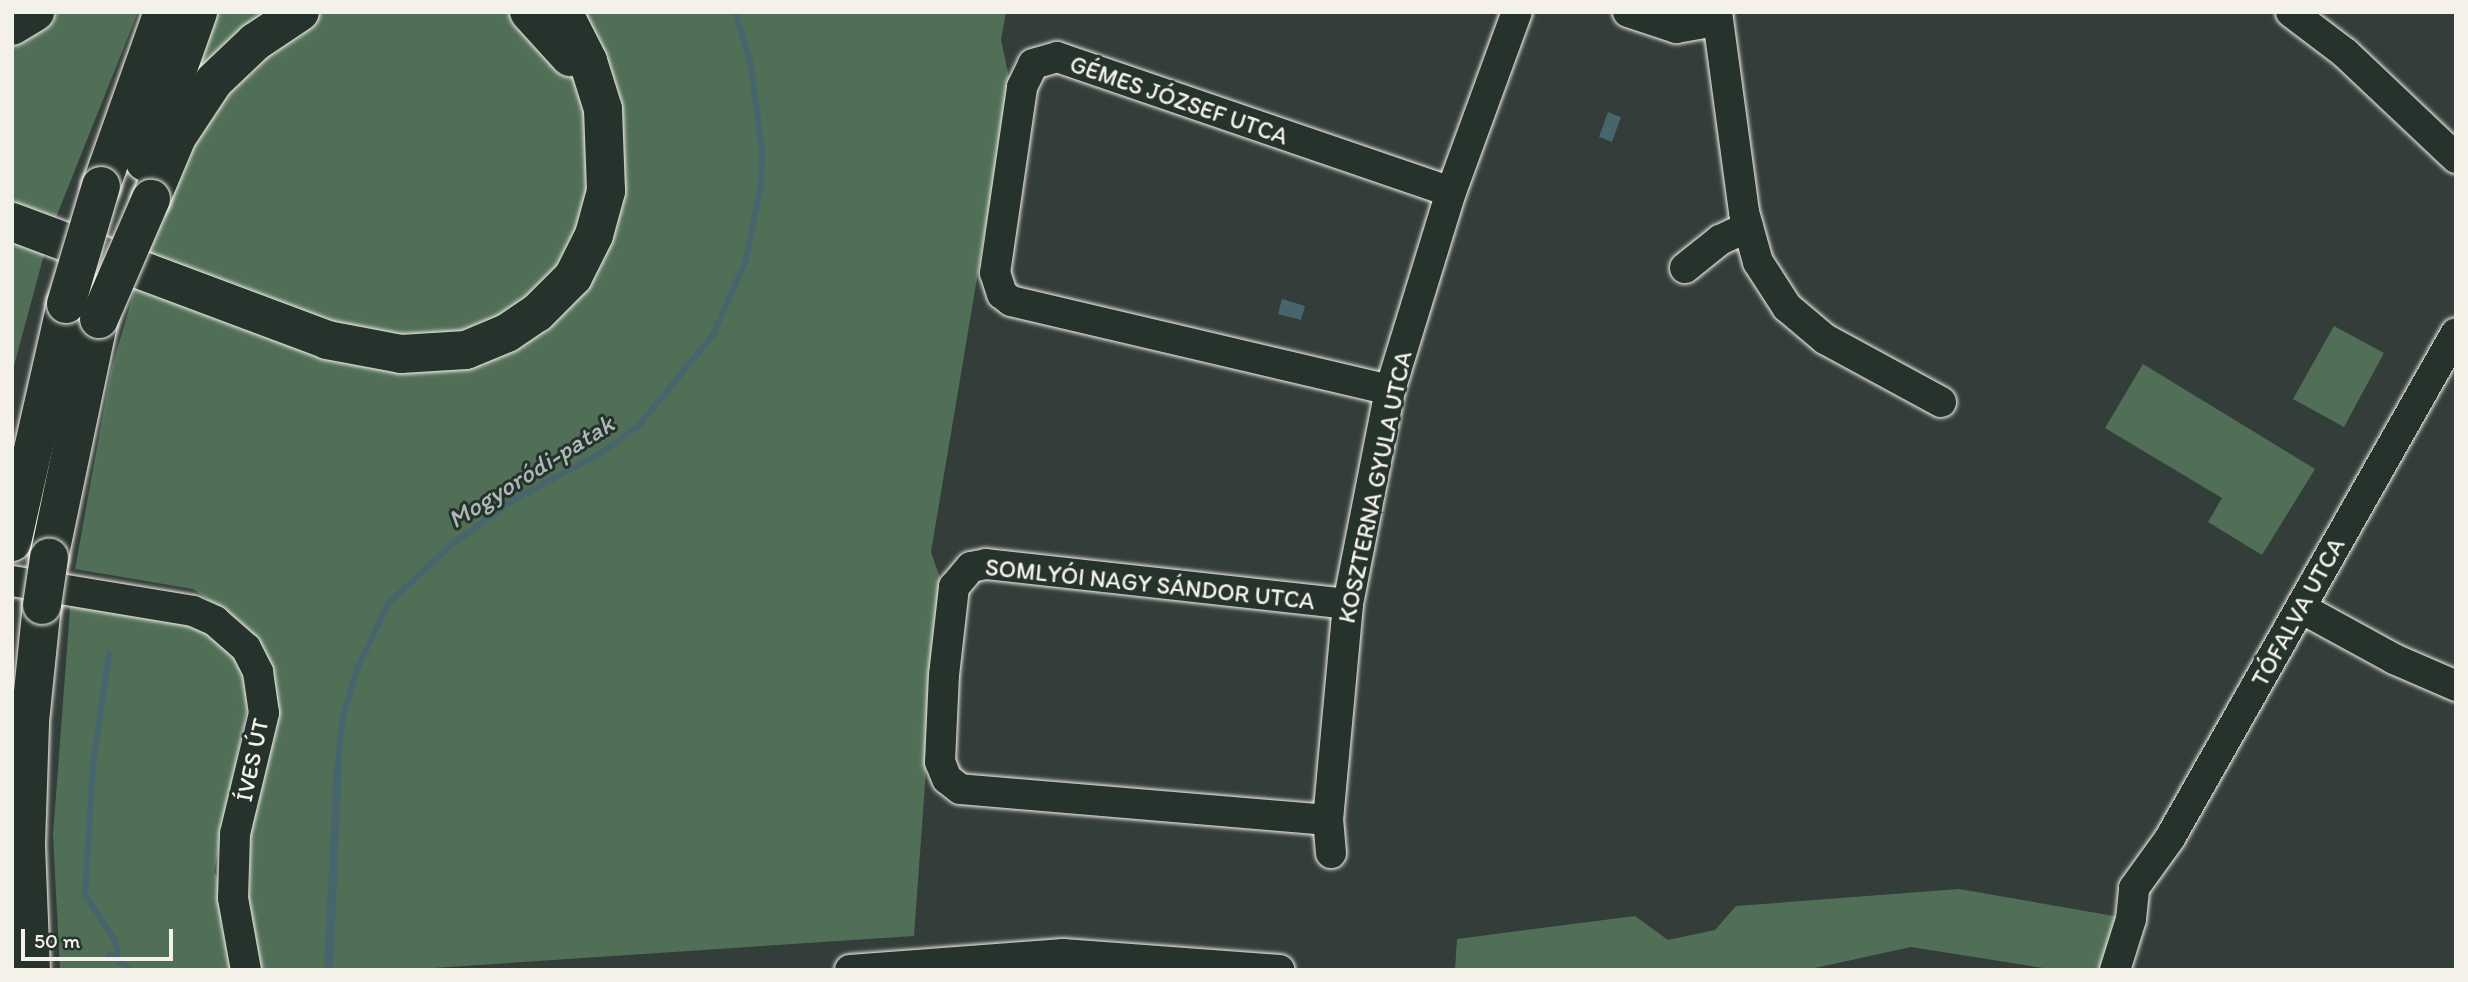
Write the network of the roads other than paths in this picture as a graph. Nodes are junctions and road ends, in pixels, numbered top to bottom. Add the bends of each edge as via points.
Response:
1 (35, 12) edge
2 (163, 12) edge
3 (198, 12) edge
4 (300, 12) edge
5 (529, 12) edge
6 (563, 12) edge
7 (1517, 12) edge
8 (1628, 12) edge
9 (2291, 12) edge
10 (1717, 13) edge
11 (12, 26) edge
12 (606, 135) junction
13 (2456, 158) edge
14 (1451, 191) junction
15 (128, 194) junction
16 (12, 222) edge
17 (1748, 227) junction
18 (1685, 268) dead end
19 (83, 312) junction
20 (2456, 333) edge
21 (1390, 390) junction
22 (1941, 402) dead end
23 (12, 542) edge
24 (12, 581) edge
25 (1348, 604) junction
26 (2301, 608) junction
27 (2456, 686) edge
28 (1328, 820) junction
29 (1331, 853) dead end
30 (31, 970) edge
31 (246, 970) edge
32 (850, 970) edge
33 (1279, 970) edge
34 (2115, 970) edge

1 - 11 highway
2 - 15 highway
3 - 15 highway
4 - 15 highway via 214,81 177,137
5 - 12 highway via 565,48
6 - 12 highway via 599,89
7 - 14 street, KOSZTERNA GYULA UTCA
8 - 10 street via 1676,28 1705,23
9 - 13 street via 2345,53
10 - 17 street
12 - 16 highway via 606,191 594,235 573,277 537,313 507,333 457,352 401,354 327,340
14 - 21 street, KOSZTERNA GYULA UTCA
14 - 21 street, GÉMES JÓZSEF UTCA via 1251,127 1057,57 1033,64 1022,87 995,273 1002,294 1011,301
15 - 19 highway, bridge
15 - 19 highway, bridge
17 - 18 street via 1720,240
17 - 22 street via 1758,262 1787,307 1825,339
19 - 23 highway
19 - 30 highway, bridge via 30,721 26,844
20 - 26 street, TÓFALVA UTCA
21 - 25 street, KOSZTERNA GYULA UTCA
24 - 31 street, ÍVES ÚT via 157,603 215,621 246,648 258,672 264,713 235,834 233,898
25 - 28 street, KOSZTERNA GYULA UTCA
25 - 28 street, SOMLYÓI NAGY SÁNDOR UTCA via 986,564 971,567 954,587 944,675 940,762 947,779 960,789
26 - 27 street via 2394,659
26 - 34 street, TÓFALVA UTCA via 2170,838 2134,888 2131,919
28 - 29 street, KOSZTERNA GYULA UTCA
32 - 33 street via 1063,954

